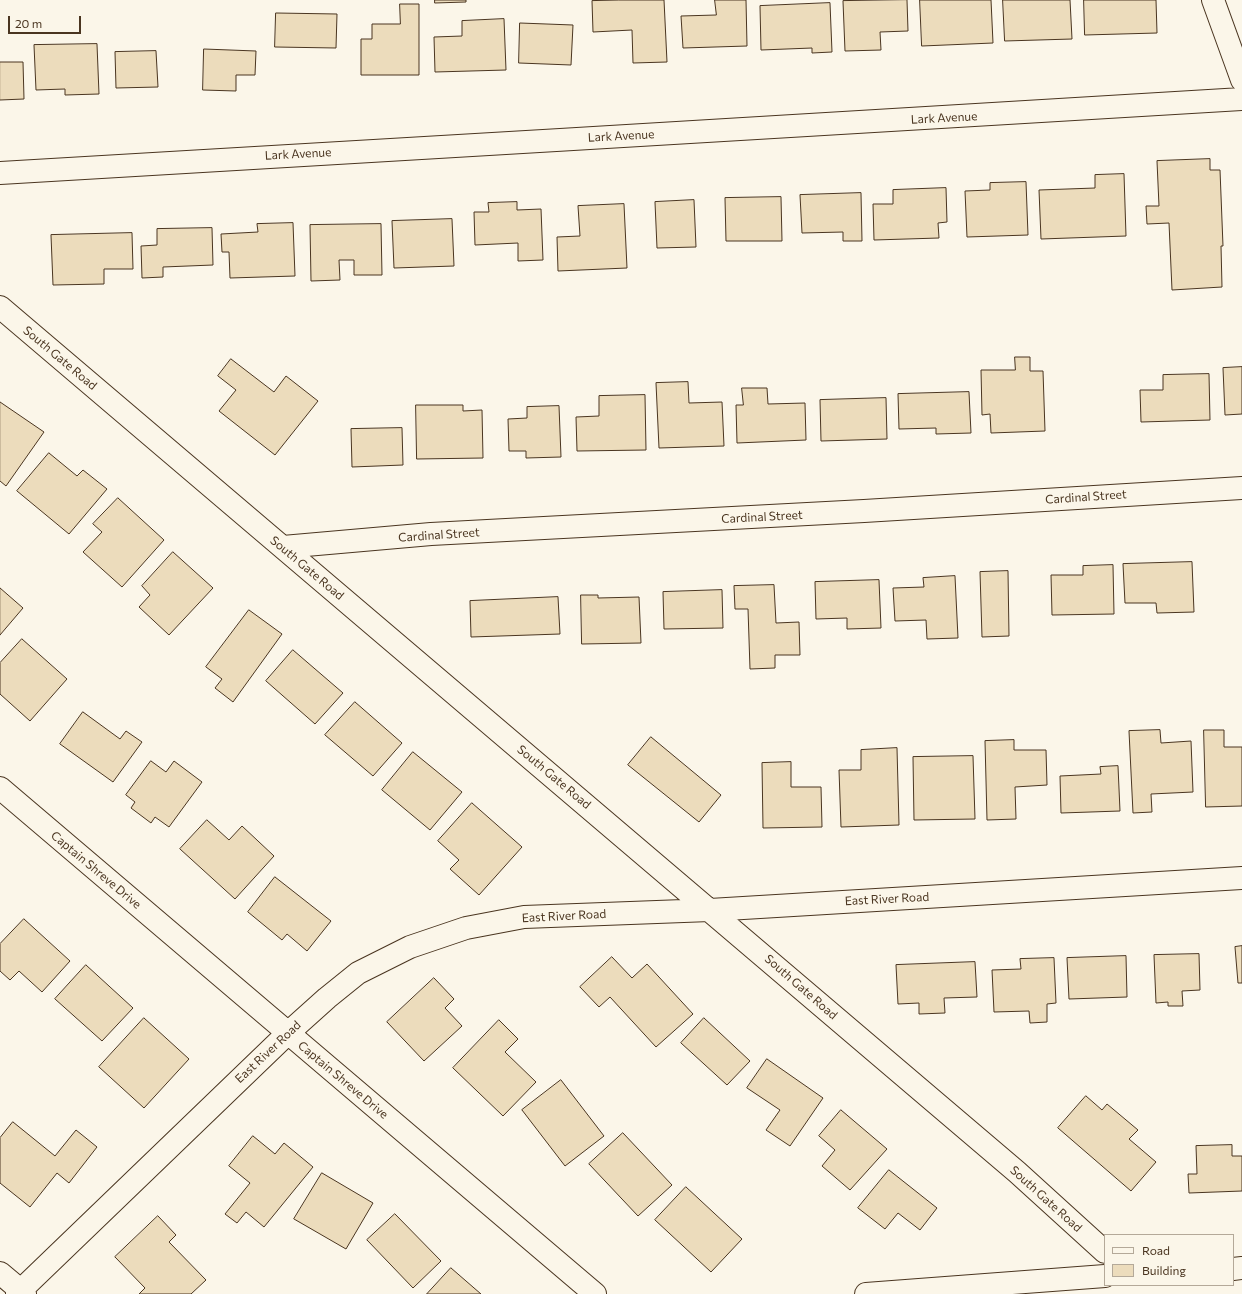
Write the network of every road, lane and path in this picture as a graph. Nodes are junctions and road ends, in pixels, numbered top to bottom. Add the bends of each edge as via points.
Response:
1 (1213, 0) edge
2 (1242, 80) edge
3 (1242, 98) edge
4 (0, 174) edge
5 (0, 307) edge
6 (1242, 488) edge
7 (283, 547) junction
8 (0, 788) edge
9 (1242, 878) edge
10 (710, 910) junction
11 (288, 1033) junction
12 (1104, 1251) edge
13 (0, 1273) edge
14 (1104, 1276) edge
15 (21, 1293) edge
16 (595, 1294) edge
17 (866, 1294) edge

1 - 2 street
3 - 4 street, Lark Avenue
5 - 7 street, South Gate Road
6 - 7 street, Cardinal Street via 439,534
7 - 10 street, South Gate Road
8 - 11 street, Captain Shreve Drive
9 - 10 street, East River Road
10 - 11 street, East River Road via 524,917 466,928 410,947 358,973
10 - 12 street, South Gate Road via 1017,1172
11 - 15 street, East River Road
11 - 16 street, Captain Shreve Drive
13 - 15 street
14 - 17 street

